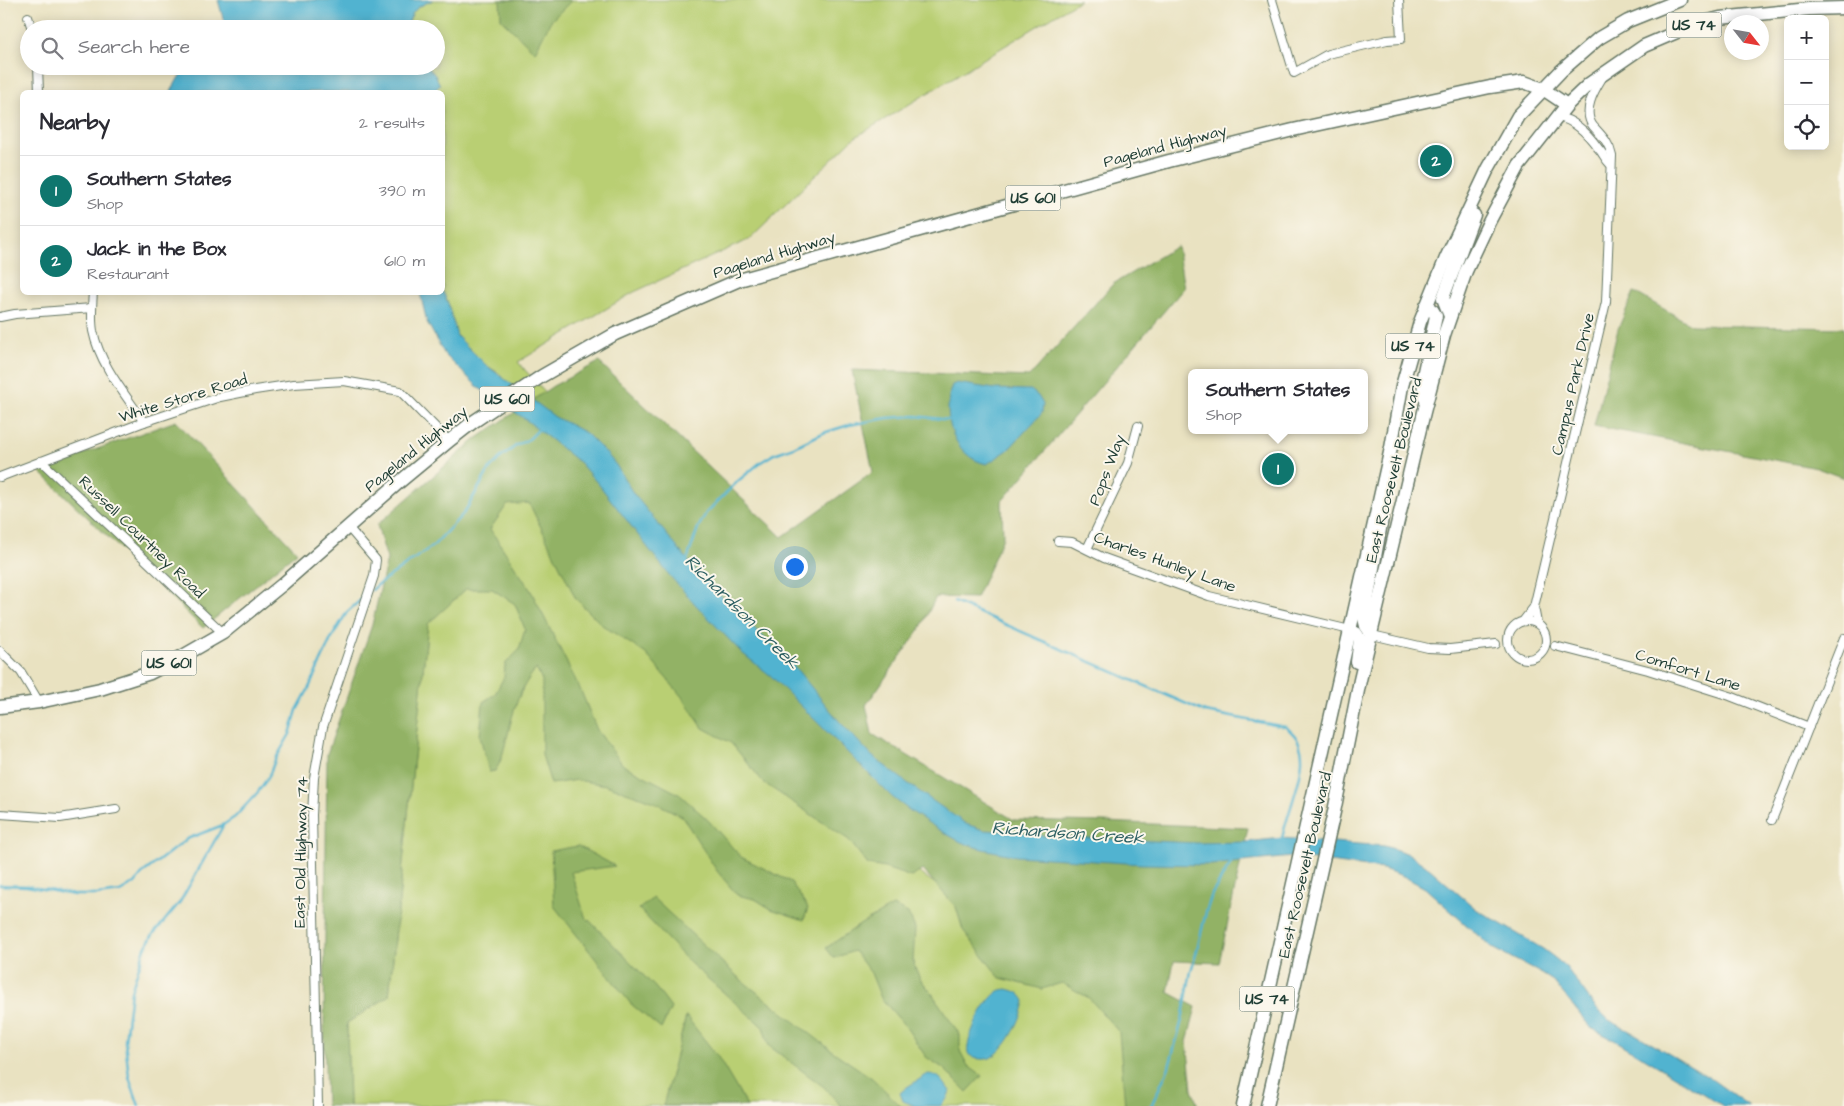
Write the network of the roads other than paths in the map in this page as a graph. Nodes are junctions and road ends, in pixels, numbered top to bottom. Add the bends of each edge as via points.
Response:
1 (1272, 0) edge
2 (1399, 0) edge
3 (1680, 0) edge
4 (1844, 8) edge
5 (28, 17) dead end
6 (29, 20) edge
7 (1605, 72) junction
8 (38, 75) edge
9 (1543, 89) junction
10 (39, 90) edge
11 (1567, 105) junction
12 (1558, 116) junction
13 (1610, 164) junction
14 (1483, 180) junction
15 (93, 295) edge
16 (1426, 306) junction
17 (92, 308) junction
18 (1450, 316) junction
19 (0, 317) edge
20 (1424, 412) junction
21 (144, 422) junction
22 (1138, 426) dead end
23 (449, 441) junction
24 (41, 461) junction
25 (0, 476) edge
26 (1382, 483) junction
27 (348, 527) junction
28 (1058, 541) dead end
29 (1087, 550) junction
30 (1534, 607) junction
31 (1524, 620) junction
32 (1537, 623) junction
33 (1350, 630) junction
34 (223, 633) junction
35 (1372, 634) junction
36 (1507, 637) junction
37 (1844, 638) edge
38 (1546, 639) junction
39 (1496, 644) junction
40 (1555, 646) junction
41 (1510, 650) junction
42 (0, 651) edge
43 (1541, 653) junction
44 (39, 702) junction
45 (0, 707) edge
46 (1809, 726) junction
47 (1344, 763) junction
48 (116, 809) dead end
49 (0, 814) edge
50 (1772, 820) dead end
51 (1254, 1059) junction
52 (318, 1106) edge
53 (1243, 1106) edge
54 (1251, 1106) edge
55 (1267, 1106) edge

1 - 2 street via 1294,73 1328,54 1401,39
3 - 9 highway, East Roosevelt Boulevard / US 74 via 1628,20 1599,38
4 - 7 highway, East Roosevelt Boulevard / US 74 via 1720,18 1693,25 1644,46
5 - 6 street
7 - 11 highway, East Roosevelt Boulevard / US 74
7 - 13 street, Campus Park Drive via 1592,97 1589,114 1593,125 1608,143 1612,156
8 - 10 street
9 - 11 highway, Pageland Highway / US 601
9 - 14 highway, East Roosevelt Boulevard / US 74 via 1518,116
9 - 23 highway, Pageland Highway / US 601 via 1524,82 1490,87 1293,130 738,280 615,334 542,376
11 - 12 highway, East Roosevelt Boulevard / US 74
12 - 13 street via 1577,126
12 - 18 highway, East Roosevelt Boulevard / US 74 via 1519,166 1466,271
13 - 30 street, Campus Park Drive via 1606,302
14 - 16 highway, East Roosevelt Boulevard / US 74
14 - 18 highway via 1483,194 1443,298
15 - 17 street
16 - 20 highway via 1436,316 1423,376
16 - 26 highway, East Roosevelt Boulevard / US 74 via 1402,386
17 - 19 street
17 - 21 street via 93,331 100,354
18 - 20 highway, East Roosevelt Boulevard / US 74
20 - 35 highway, East Roosevelt Boulevard / US 74
21 - 23 street, White Store Road via 220,397 294,384 344,381 400,391
21 - 24 street, White Store Road
22 - 29 street, Pops Way via 1125,471
23 - 27 highway, Pageland Highway / US 601
24 - 25 street, White Store Road
24 - 34 street, Russell Courtney Road
26 - 33 highway, East Roosevelt Boulevard / US 74
26 - 35 highway via 1380,535 1364,618
27 - 34 highway, Pageland Highway / US 601
27 - 52 street, East Old Highway 74 via 376,560 374,576 323,727 314,778
28 - 29 street, Charles Hunley Lane via 1072,542
29 - 33 street, Charles Hunley Lane via 1209,596
30 - 31 street, Campus Park Drive
30 - 32 street, Campus Park Drive
31 - 32 street
31 - 36 street via 1513,626
32 - 38 street, Comfort Lane
33 - 47 highway via 1361,642 1346,720
33 - 51 highway, East Roosevelt Boulevard / US 74
34 - 44 highway, Pageland Highway / US 601 via 150,673 100,689
35 - 39 street via 1428,648
35 - 47 highway, East Roosevelt Boulevard / US 74
36 - 39 street
36 - 41 street
37 - 46 street
38 - 40 street, Comfort Lane
38 - 43 street
39 - 41 street
40 - 43 street
40 - 46 street, Comfort Lane via 1648,670
41 - 43 street via 1526,659
42 - 44 street via 21,672
44 - 45 highway, Pageland Highway / US 601
46 - 50 street
47 - 55 highway, East Roosevelt Boulevard / US 74
48 - 49 street via 60,818
51 - 53 highway, East Roosevelt Boulevard / US 74
51 - 54 highway via 1255,1084

